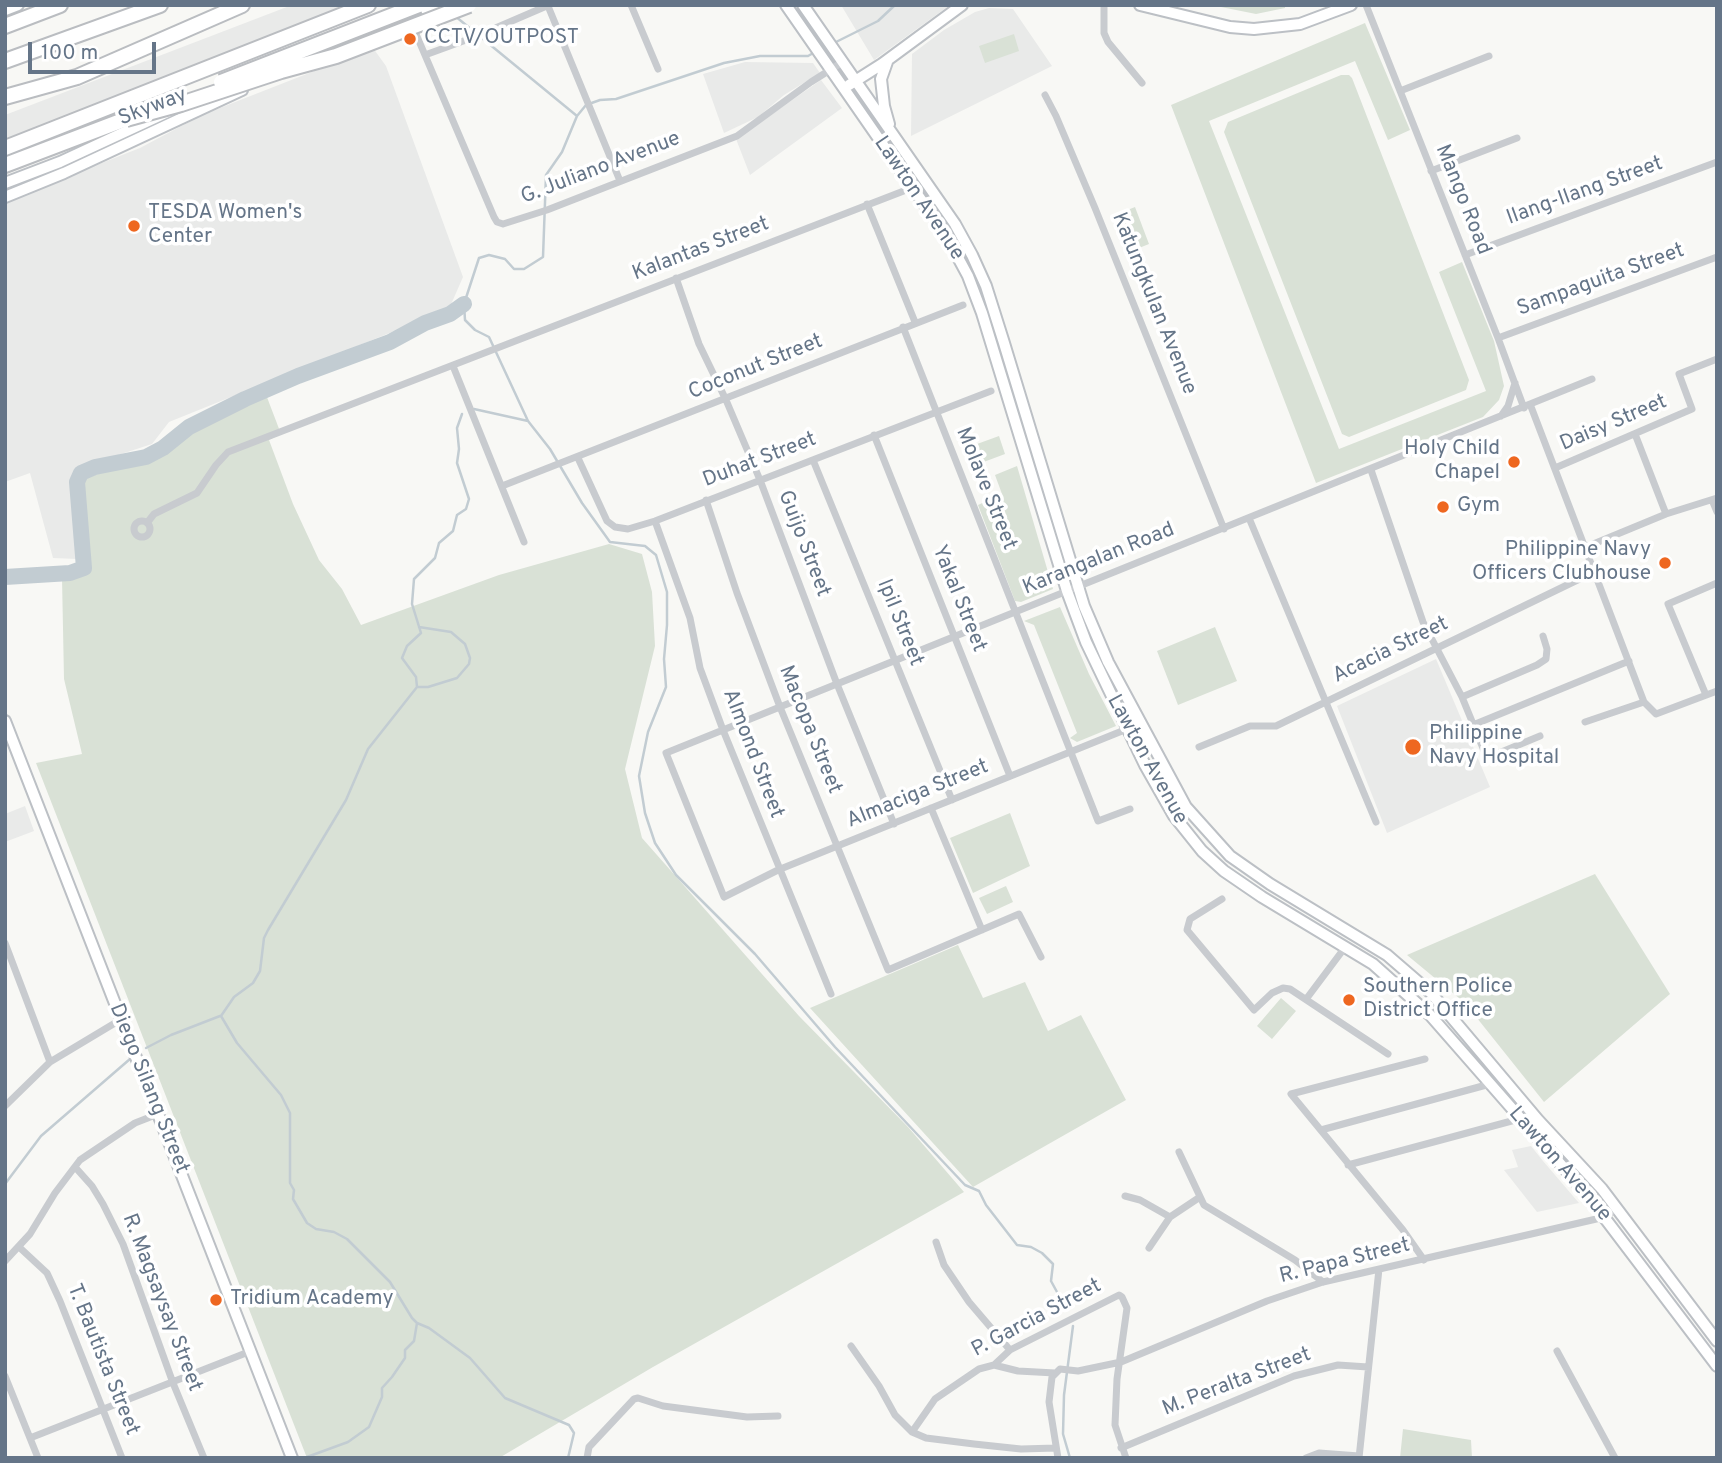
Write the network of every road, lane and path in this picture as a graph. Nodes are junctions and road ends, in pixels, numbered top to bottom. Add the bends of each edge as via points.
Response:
1 (18, 5) edge
2 (60, 5) edge
3 (160, 5) edge
4 (242, 5) edge
5 (361, 5) edge
6 (368, 5) edge
7 (419, 5) edge
8 (440, 5) edge
9 (469, 5) edge
10 (549, 5) edge
11 (631, 5) edge
12 (786, 5) edge
13 (803, 5) edge
14 (962, 5) edge
15 (1104, 5) edge
16 (1140, 5) edge
17 (1351, 5) edge
18 (1366, 5) edge
19 (5, 10) edge
20 (407, 10) edge
21 (332, 19) junction
22 (5, 26) edge
23 (425, 54) junction
24 (1489, 56) dead end
25 (839, 58) junction
26 (889, 59) junction
27 (5, 61) edge
28 (827, 64) junction
29 (658, 69) dead end
30 (855, 81) junction
31 (1142, 83) dead end
32 (844, 89) junction
33 (1399, 91) junction
34 (1045, 95) dead end
35 (5, 97) edge
36 (125, 119) junction
37 (147, 129) junction
38 (892, 135) junction
39 (1517, 138) dead end
40 (5, 148) edge
41 (1717, 162) edge
42 (5, 165) edge
43 (1431, 170) junction
44 (620, 181) junction
45 (5, 183) edge
46 (914, 187) junction
47 (5, 197) edge
48 (867, 204) junction
49 (1465, 255) junction
50 (1717, 257) edge
51 (676, 278) junction
52 (963, 305) dead end
53 (915, 323) junction
54 (903, 327) junction
55 (1498, 338) junction
56 (1717, 359) edge
57 (453, 366) junction
58 (1592, 379) dead end
59 (1515, 383) junction
60 (991, 391) dead end
61 (726, 400) junction
62 (1527, 406) junction
63 (935, 412) junction
64 (1501, 416) junction
65 (1635, 434) junction
66 (874, 435) junction
67 (579, 457) junction
68 (813, 460) junction
69 (1555, 467) junction
70 (1371, 470) junction
71 (760, 480) junction
72 (502, 486) junction
73 (1714, 499) edge
74 (706, 500) junction
75 (1717, 512) edge
76 (1666, 514) junction
77 (1249, 518) junction
78 (655, 521) junction
79 (147, 523) dead end
80 (1224, 529) junction
81 (524, 542) dead end
82 (1586, 547) junction
83 (1594, 572) junction
84 (1079, 586) junction
85 (1716, 587) edge
86 (1067, 591) junction
87 (1015, 612) junction
88 (1542, 636) dead end
89 (954, 637) junction
90 (1438, 648) junction
91 (895, 661) junction
92 (1629, 661) junction
93 (837, 684) junction
94 (1717, 691) edge
95 (1706, 695) junction
96 (1462, 697) junction
97 (1325, 702) junction
98 (1644, 702) junction
99 (780, 707) junction
100 (5, 721) edge
101 (1585, 722) dead end
102 (1474, 725) junction
103 (1127, 729) junction
104 (723, 730) junction
105 (1540, 737) dead end
106 (1199, 747) dead end
107 (1070, 752) junction
108 (1010, 776) junction
109 (952, 800) junction
110 (932, 808) junction
111 (1130, 809) dead end
112 (1376, 822) dead end
113 (894, 824) junction
114 (836, 847) junction
115 (778, 870) junction
116 (724, 897) joint
117 (1222, 899) dead end
118 (982, 930) junction
119 (5, 943) edge
120 (1346, 946) junction
121 (1041, 957) dead end
122 (831, 994) dead end
123 (1307, 998) junction
124 (120, 1020) junction
125 (1388, 1054) dead end
126 (1425, 1059) dead end
127 (50, 1062) junction
128 (1490, 1084) junction
129 (5, 1106) edge
130 (158, 1114) junction
131 (1519, 1119) junction
132 (1321, 1130) junction
133 (1178, 1152) dead end
134 (1348, 1164) junction
135 (75, 1167) junction
136 (1125, 1196) dead end
137 (1200, 1197) junction
138 (1617, 1208) junction
139 (1170, 1217) junction
140 (1605, 1217) junction
141 (936, 1242) dead end
142 (19, 1247) junction
143 (1149, 1248) dead end
144 (1424, 1260) junction
145 (5, 1261) edge
146 (1379, 1269) junction
147 (1323, 1282) junction
148 (1717, 1341) edge
149 (850, 1346) dead end
150 (251, 1350) junction
151 (1010, 1350) junction
152 (1557, 1351) dead end
153 (1121, 1362) junction
154 (994, 1365) junction
155 (1717, 1366) edge
156 (1368, 1367) junction
157 (1058, 1371) junction
158 (5, 1376) edge
159 (173, 1382) junction
160 (103, 1408) junction
161 (778, 1416) dead end
162 (912, 1432) junction
163 (30, 1438) junction
164 (1056, 1448) junction
165 (1121, 1448) junction
166 (1359, 1457) edge
167 (37, 1458) edge
168 (122, 1458) edge
169 (204, 1458) edge
170 (292, 1458) edge
171 (587, 1458) edge
172 (1058, 1458) edge
173 (1126, 1458) edge
174 (1306, 1458) edge
175 (1615, 1458) edge

1 - 19 main road
2 - 22 highway
3 - 27 highway
4 - 35 highway via 77,76
5 - 21 highway
6 - 21 highway, Skyway
7 - 36 highway, Skyway, bridge
8 - 20 main road
9 - 36 highway, bridge via 336,56
10 - 23 street
10 - 44 street
11 - 29 street
12 - 28 main road, Lawton Avenue
13 - 25 main road, Lawton Avenue
14 - 26 main road
15 - 31 street via 1108,42
16 - 17 main road via 1230,27 1276,29
18 - 33 street, Mango Road
20 - 23 street, G. Juliano Avenue
20 - 37 main road
21 - 40 highway, Skyway
23 - 44 street, G. Juliano Avenue via 497,222 547,210
24 - 33 street
25 - 28 street, G. Juliano Avenue
25 - 30 main road, Lawton Avenue
26 - 30 main road
26 - 38 main road via 881,79
28 - 32 main road, Lawton Avenue
28 - 44 street, G. Juliano Avenue via 737,136
30 - 32 main road
30 - 38 main road, Lawton Avenue
32 - 46 main road, Lawton Avenue
33 - 43 street, Mango Road
34 - 80 street, Katungkulan Avenue
36 - 42 highway, Skyway
37 - 45 main road
37 - 47 main road via 64,173
38 - 84 main road, Lawton Avenue via 955,224 986,286
39 - 43 street
41 - 49 street, Ilang-Ilang Street
43 - 49 street, Mango Road
46 - 48 street, Kalantas Street
46 - 86 main road, Lawton Avenue via 960,260 982,313
48 - 51 street, Kalantas Street
48 - 53 street
49 - 55 street, Mango Road
50 - 55 street, Sampaguita Street
51 - 57 street, Kalantas Street
51 - 61 street, Guijo Street via 699,344
52 - 53 street, Coconut Street
53 - 54 street, Coconut Street
54 - 61 street, Coconut Street
54 - 63 street, Molave Street
55 - 59 street, Mango Road
56 - 65 street, Daisy Street via 1679,374 1692,409
57 - 72 street
57 - 79 street via 228,453 197,493 154,513
58 - 62 street, Karangalan Road
59 - 62 street, Mango Road
59 - 64 street
60 - 63 street, Duhat Street
61 - 67 street, Coconut Street
61 - 71 street, Guijo Street
62 - 64 street, Karangalan Road
62 - 69 street, Mango Road
63 - 66 street, Duhat Street
63 - 87 street, Molave Street
64 - 70 street, Karangalan Road
65 - 69 street, Daisy Street
65 - 76 street
66 - 68 street, Duhat Street
66 - 89 street, Yakal Street
67 - 72 street, Coconut Street
67 - 78 street, Duhat Street via 607,520 615,527 628,529
68 - 71 street, Duhat Street
68 - 91 street, Ipil Street
69 - 82 street, Mango Road
70 - 77 street, Karangalan Road
70 - 90 street via 1423,622
71 - 74 street, Duhat Street
71 - 93 street, Guijo Street
72 - 81 street
73 - 75 street
73 - 76 street
74 - 78 street, Duhat Street
74 - 99 street, Macopa Street
76 - 82 street
77 - 80 street, Karangalan Road
77 - 97 street
78 - 104 street, Almond Street
80 - 84 street, Karangalan Road
82 - 83 street, Mango Road
83 - 90 street, Acacia Street
83 - 92 street, Mango Road
84 - 86 street, Karangalan Road
84 - 138 main road, Lawton Avenue via 1121,686 1186,807 1206,833 1245,868 1409,972
85 - 95 street via 1668,604
86 - 87 street, Karangalan Road
86 - 103 main road, Lawton Avenue via 1096,667
87 - 89 street, Karangalan Road
87 - 107 street, Molave Street
88 - 96 street via 1546,659
89 - 91 street, Karangalan Road
89 - 108 street, Yakal Street
90 - 96 street
90 - 97 street, Acacia Street
91 - 93 street, Karangalan Road
91 - 109 street, Ipil Street
92 - 98 street, Mango Road
92 - 102 street
93 - 99 street, Karangalan Road
93 - 113 street, Guijo Street
94 - 95 street
95 - 98 street via 1656,714
96 - 102 street
97 - 106 street, Acacia Street via 1276,726 1250,726
97 - 112 street
98 - 101 street
99 - 104 street, Karangalan Road
99 - 114 street, Macopa Street
100 - 124 main road, Diego Silang Street
102 - 105 street via 1487,758
103 - 107 street, Almaciga Street
103 - 120 main road, Lawton Avenue via 1164,800 1202,851 1262,897
104 - 115 street, Almond Street
104 - 116 street, Karangalan Road via 666,753
107 - 108 street, Almaciga Street
107 - 111 street, Molave Street via 1098,821
108 - 109 street, Almaciga Street
109 - 110 street, Almaciga Street
110 - 113 street, Almaciga Street
110 - 118 street
113 - 114 street, Almaciga Street
114 - 115 street, Almaciga Street
114 - 118 street, Macopa Street via 888,970
115 - 116 street, Almaciga Street
115 - 122 street, Almond Street
117 - 123 street via 1190,919 1187,930 1254,1010 1283,988
118 - 121 street via 1019,914
119 - 127 street
120 - 123 street
120 - 128 main road, Lawton Avenue via 1414,999
123 - 125 street
124 - 127 street
124 - 130 main road, Diego Silang Street
126 - 132 street via 1291,1094
127 - 129 street
128 - 131 main road, Lawton Avenue
128 - 132 street
130 - 135 street via 102,1144
130 - 150 main road, Diego Silang Street
131 - 134 street
131 - 140 main road, Lawton Avenue
132 - 134 street
133 - 137 street
134 - 144 street
135 - 142 street
135 - 159 street, R. Magsaysay Street via 103,1204 122,1244
136 - 139 street
137 - 139 street
137 - 147 street via 1205,1205
138 - 140 street
138 - 148 main road, Lawton Avenue
139 - 143 street
140 - 144 street, R. Papa Street
140 - 155 main road, Lawton Avenue
141 - 151 street via 944,1265
142 - 145 street
142 - 160 street, T. Bautista Street via 47,1273
144 - 146 street, R. Papa Street
146 - 147 street, R. Papa Street
146 - 156 street
147 - 153 street, R. Papa Street
149 - 162 street via 895,1415
150 - 159 street
150 - 170 main road, Diego Silang Street
151 - 153 street, P. Garcia Street via 1119,1296 1128,1308
151 - 154 street, P. Garcia Street
152 - 175 street
153 - 157 street, R. Papa Street
153 - 165 street, P. Garcia Street via 1115,1425
154 - 157 street, R. Papa Street via 1018,1371
154 - 162 street, P. Garcia Street via 979,1369 935,1399
156 - 165 street, M. Peralta Street via 1338,1366 1294,1376
156 - 166 street
157 - 164 street via 1052,1377 1049,1402
158 - 163 street
159 - 160 street
159 - 169 street, R. Magsaysay Street
160 - 163 street
160 - 168 street, T. Bautista Street
161 - 171 street via 675,1408 638,1398 589,1447
162 - 164 street via 974,1444
163 - 167 street
164 - 172 street
165 - 173 street, P. Garcia Street
166 - 174 street via 1319,1453

